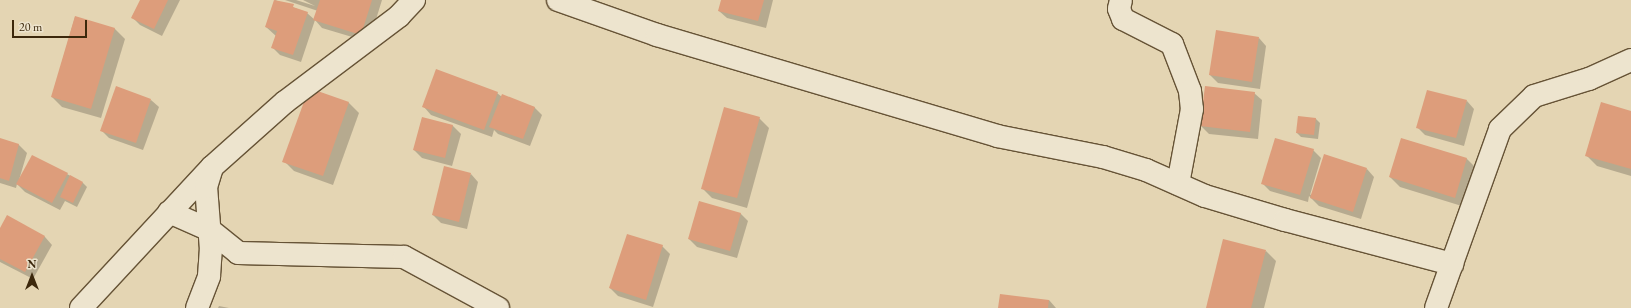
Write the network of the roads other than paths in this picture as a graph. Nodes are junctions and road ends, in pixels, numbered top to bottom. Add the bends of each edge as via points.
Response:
1 (414, 0) edge
2 (558, 0) edge
3 (1121, 0) edge
4 (1631, 60) edge
5 (212, 167) junction
6 (1178, 184) junction
7 (169, 212) junction
8 (210, 230) junction
9 (1452, 264) junction
10 (81, 308) edge
11 (197, 308) edge
12 (498, 308) edge
13 (1436, 308) edge

1 - 5 street via 399,16 285,102
2 - 6 street via 657,35 997,136 1103,157 1146,170
3 - 6 street via 1119,9 1123,19 1172,44 1186,78 1192,109
4 - 9 street via 1589,79 1534,96 1500,129
5 - 7 street
5 - 8 street via 206,187
6 - 9 street via 1205,196 1285,220
7 - 8 street
7 - 10 street
8 - 11 street via 209,276
8 - 12 street via 238,253 404,257
9 - 13 street

